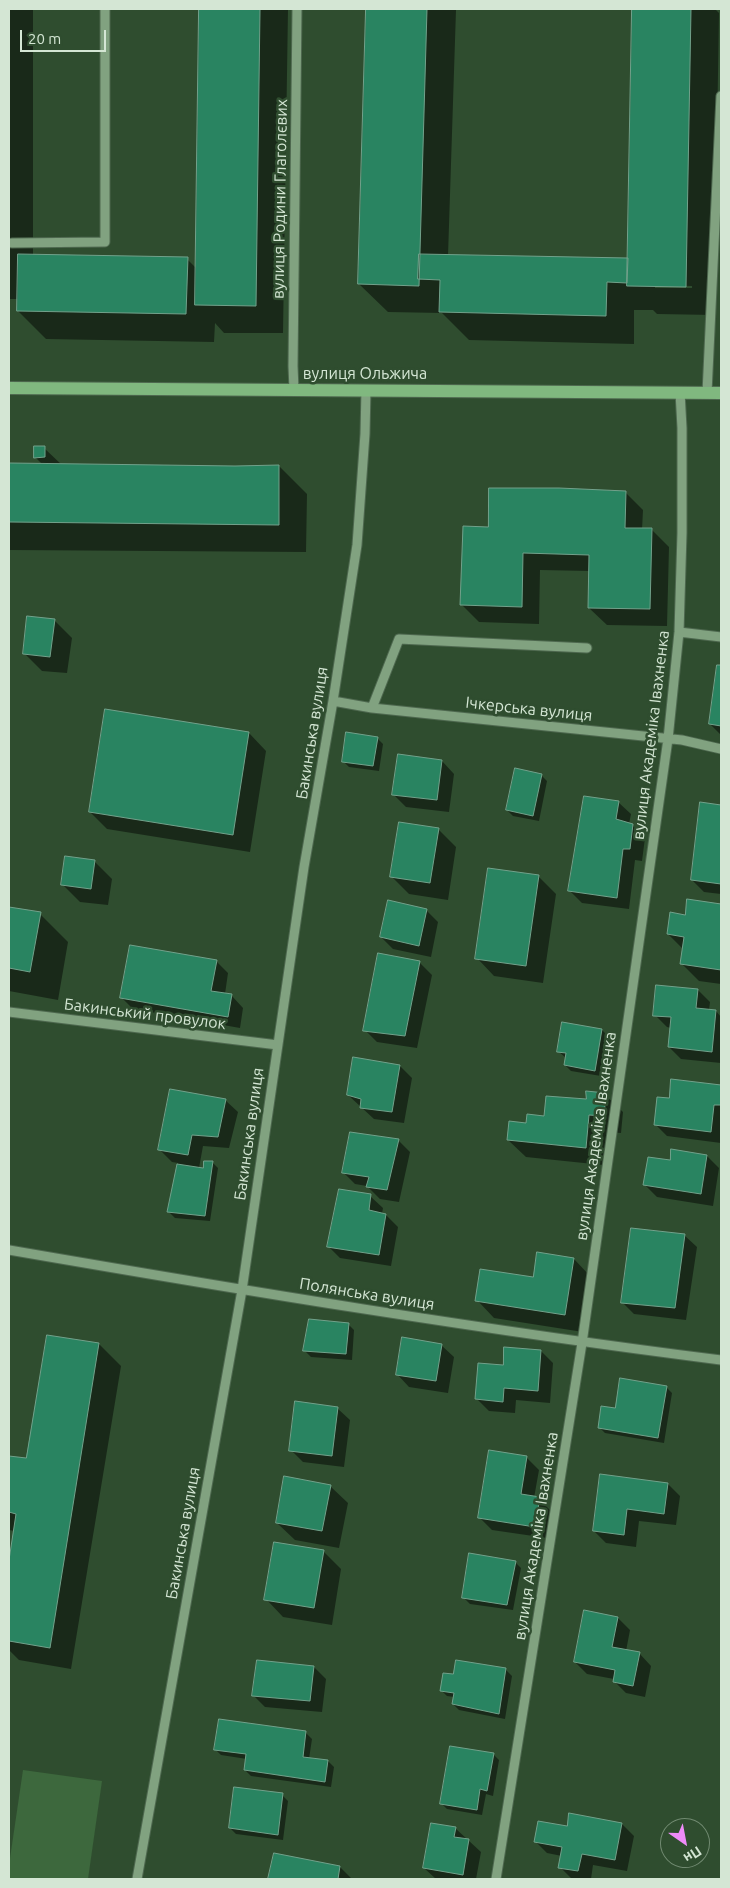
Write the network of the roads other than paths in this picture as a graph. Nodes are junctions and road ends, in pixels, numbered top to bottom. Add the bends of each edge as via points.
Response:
1 (104, 9) edge
2 (297, 9) edge
3 (721, 96) edge
4 (12, 242) dead end
5 (9, 388) edge
6 (294, 390) junction
7 (366, 390) junction
8 (680, 392) junction
9 (707, 393) junction
10 (721, 393) edge
11 (679, 632) junction
12 (721, 637) edge
13 (587, 648) dead end
14 (333, 701) junction
15 (372, 708) junction
16 (668, 739) junction
17 (721, 749) edge
18 (9, 1012) edge
19 (278, 1045) junction
20 (9, 1250) edge
21 (242, 1290) junction
22 (582, 1342) junction
23 (721, 1360) edge
24 (138, 1879) edge
25 (496, 1879) edge

1 - 4 street via 105,242
2 - 6 street, вулиця Родини Глаголєвих
3 - 9 street
5 - 6 main road, вулиця Ольжича
6 - 7 main road, вулиця Ольжича
7 - 8 main road, вулиця Ольжича
7 - 14 street, Бакинська вулиця via 357,545
8 - 9 main road, вулиця Ольжича
8 - 11 street, вулиця Академіка Івахненка via 682,533
9 - 10 main road, вулиця Ольжича
11 - 12 street
11 - 16 street, вулиця Академіка Івахненка
13 - 15 street via 399,639
14 - 15 street, Ічкерська вулиця
14 - 19 street, Бакинська вулиця
15 - 16 street, Ічкерська вулиця
16 - 17 street, Ічкерська вулиця
16 - 22 street, вулиця Академіка Івахненка
18 - 19 street, Бакинський провулок
19 - 21 street, Бакинська вулиця
20 - 21 street, Полянська вулиця
21 - 22 street, Полянська вулиця
21 - 24 street, Бакинська вулиця
22 - 23 street, Полянська вулиця
22 - 25 street, вулиця Академіка Івахненка

